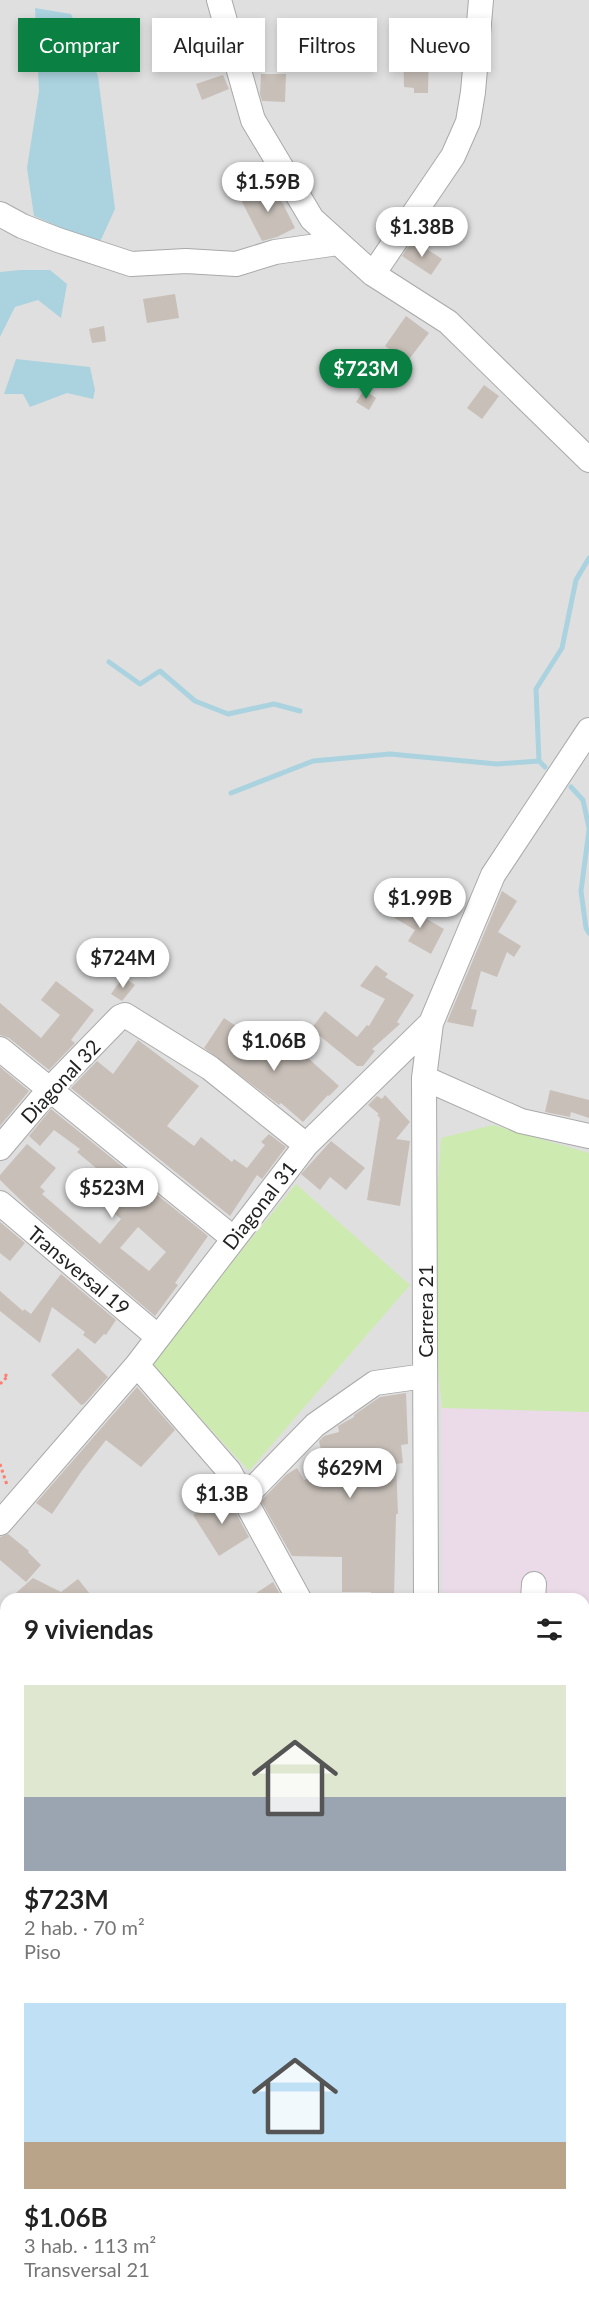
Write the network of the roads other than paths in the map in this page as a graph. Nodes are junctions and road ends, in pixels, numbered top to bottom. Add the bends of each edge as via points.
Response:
1 (219, 0) edge
2 (481, 0) edge
3 (0, 214) edge
4 (338, 243) junction
5 (373, 274) junction
6 (589, 460) edge
7 (589, 730) edge
8 (431, 1023) junction
9 (0, 1049) edge
10 (424, 1078) junction
11 (49, 1090) junction
12 (589, 1136) edge
13 (306, 1145) junction
14 (0, 1148) edge
15 (0, 1203) edge
16 (233, 1238) junction
17 (158, 1337) junction
18 (137, 1365) junction
19 (425, 1376) junction
20 (243, 1499) junction
21 (1, 1520) edge
22 (296, 1593) edge
23 (426, 1593) edge

1 - 4 street via 253,120 312,219
2 - 5 street via 468,122 453,156
3 - 4 street via 31,230 131,264 236,264 275,252
4 - 5 street
5 - 6 street via 448,322
7 - 8 street, Diagonal 31 via 493,875
8 - 10 street, Carrera 21
8 - 13 street, Diagonal 31
9 - 11 street
10 - 12 street via 521,1121
10 - 19 street, Carrera 21
11 - 13 street, Diagonal 32 via 122,1016 210,1068
11 - 14 street, Diagonal 32
11 - 16 street
13 - 16 street, Diagonal 31
15 - 17 street, Transversal 19
16 - 17 street, Diagonal 31
17 - 18 street, Diagonal 31
18 - 20 street via 229,1471
18 - 21 street, Diagonal 31
19 - 20 street via 375,1383 315,1425
19 - 23 street, Carrera 21
20 - 22 street

